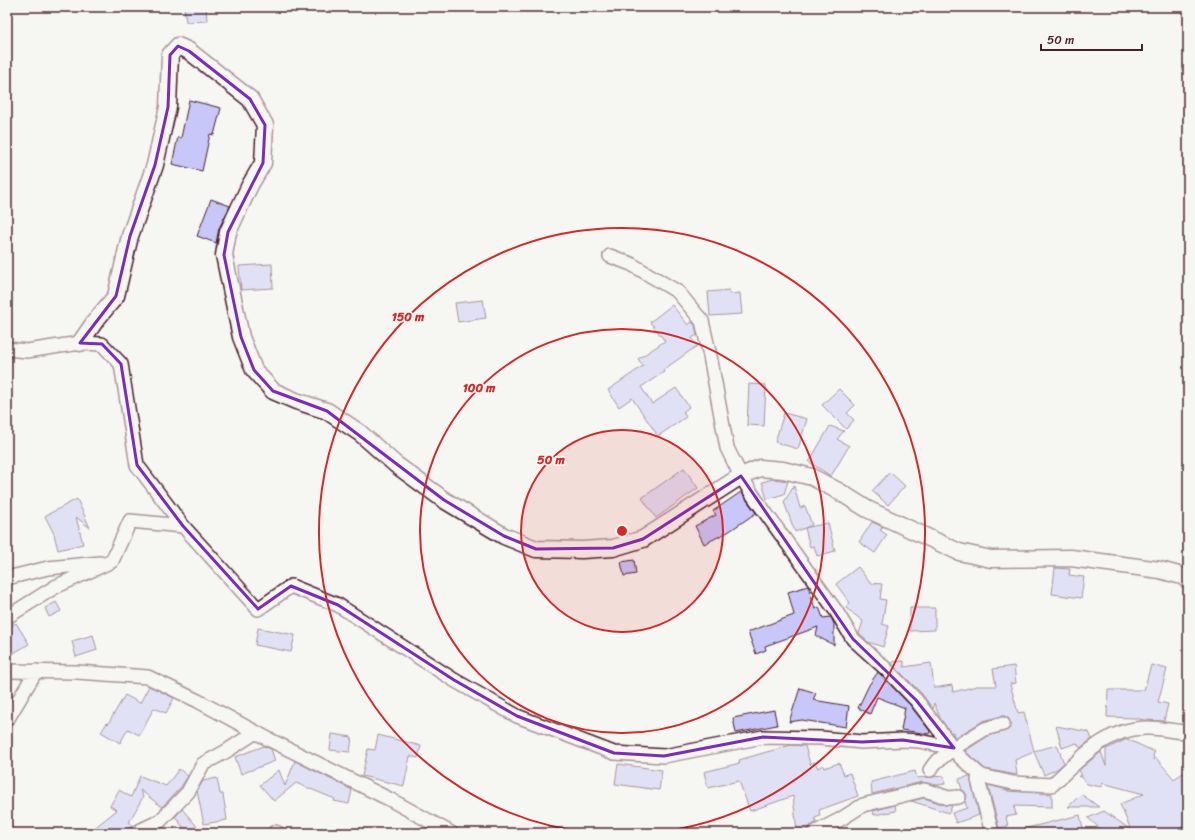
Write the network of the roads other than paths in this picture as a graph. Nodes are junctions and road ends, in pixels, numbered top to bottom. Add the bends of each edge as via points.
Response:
1 (610, 256) dead end
2 (80, 343) junction
3 (7, 349) edge
4 (741, 476) junction
5 (183, 526) junction
6 (112, 561) junction
7 (7, 578) edge
8 (1188, 580) edge
9 (7, 617) edge
10 (7, 671) edge
11 (36, 671) junction
12 (7, 720) edge
13 (1003, 724) dead end
14 (256, 732) junction
15 (1188, 732) edge
16 (954, 748) junction
17 (930, 770) dead end
18 (979, 774) junction
19 (959, 797) dead end
20 (135, 833) edge
21 (451, 833) edge
22 (814, 833) edge
23 (992, 833) edge

1 - 4 street via 631,264 678,292 702,322 727,448
2 - 3 street via 27,352
2 - 4 street via 116,296 130,236 155,165 168,107 170,55 178,46 189,51 250,99 265,125 263,163 228,232 224,255 241,337 254,370 273,391 327,411 360,433 395,464 444,500 504,536 536,549 613,548 643,540
2 - 5 street via 102,344 121,364 137,465
4 - 8 street via 760,468 812,477 867,509 959,552 991,559 1071,558 1160,570
4 - 16 street via 853,639 916,700
5 - 6 street via 130,520
5 - 16 street via 258,609 291,586 338,605 454,680 517,716 614,753 664,756 763,737 862,742 903,740
6 - 7 street via 48,568
6 - 9 street via 56,587
10 - 11 street
11 - 12 street
11 - 14 street via 148,677
13 - 16 street via 985,729
14 - 20 street via 203,764 188,792 160,821
14 - 21 street
15 - 18 street via 1128,729 1087,751 1052,785 1013,783
16 - 17 street
16 - 18 street
18 - 23 street via 978,780
19 - 22 street via 948,798 924,790 870,803

